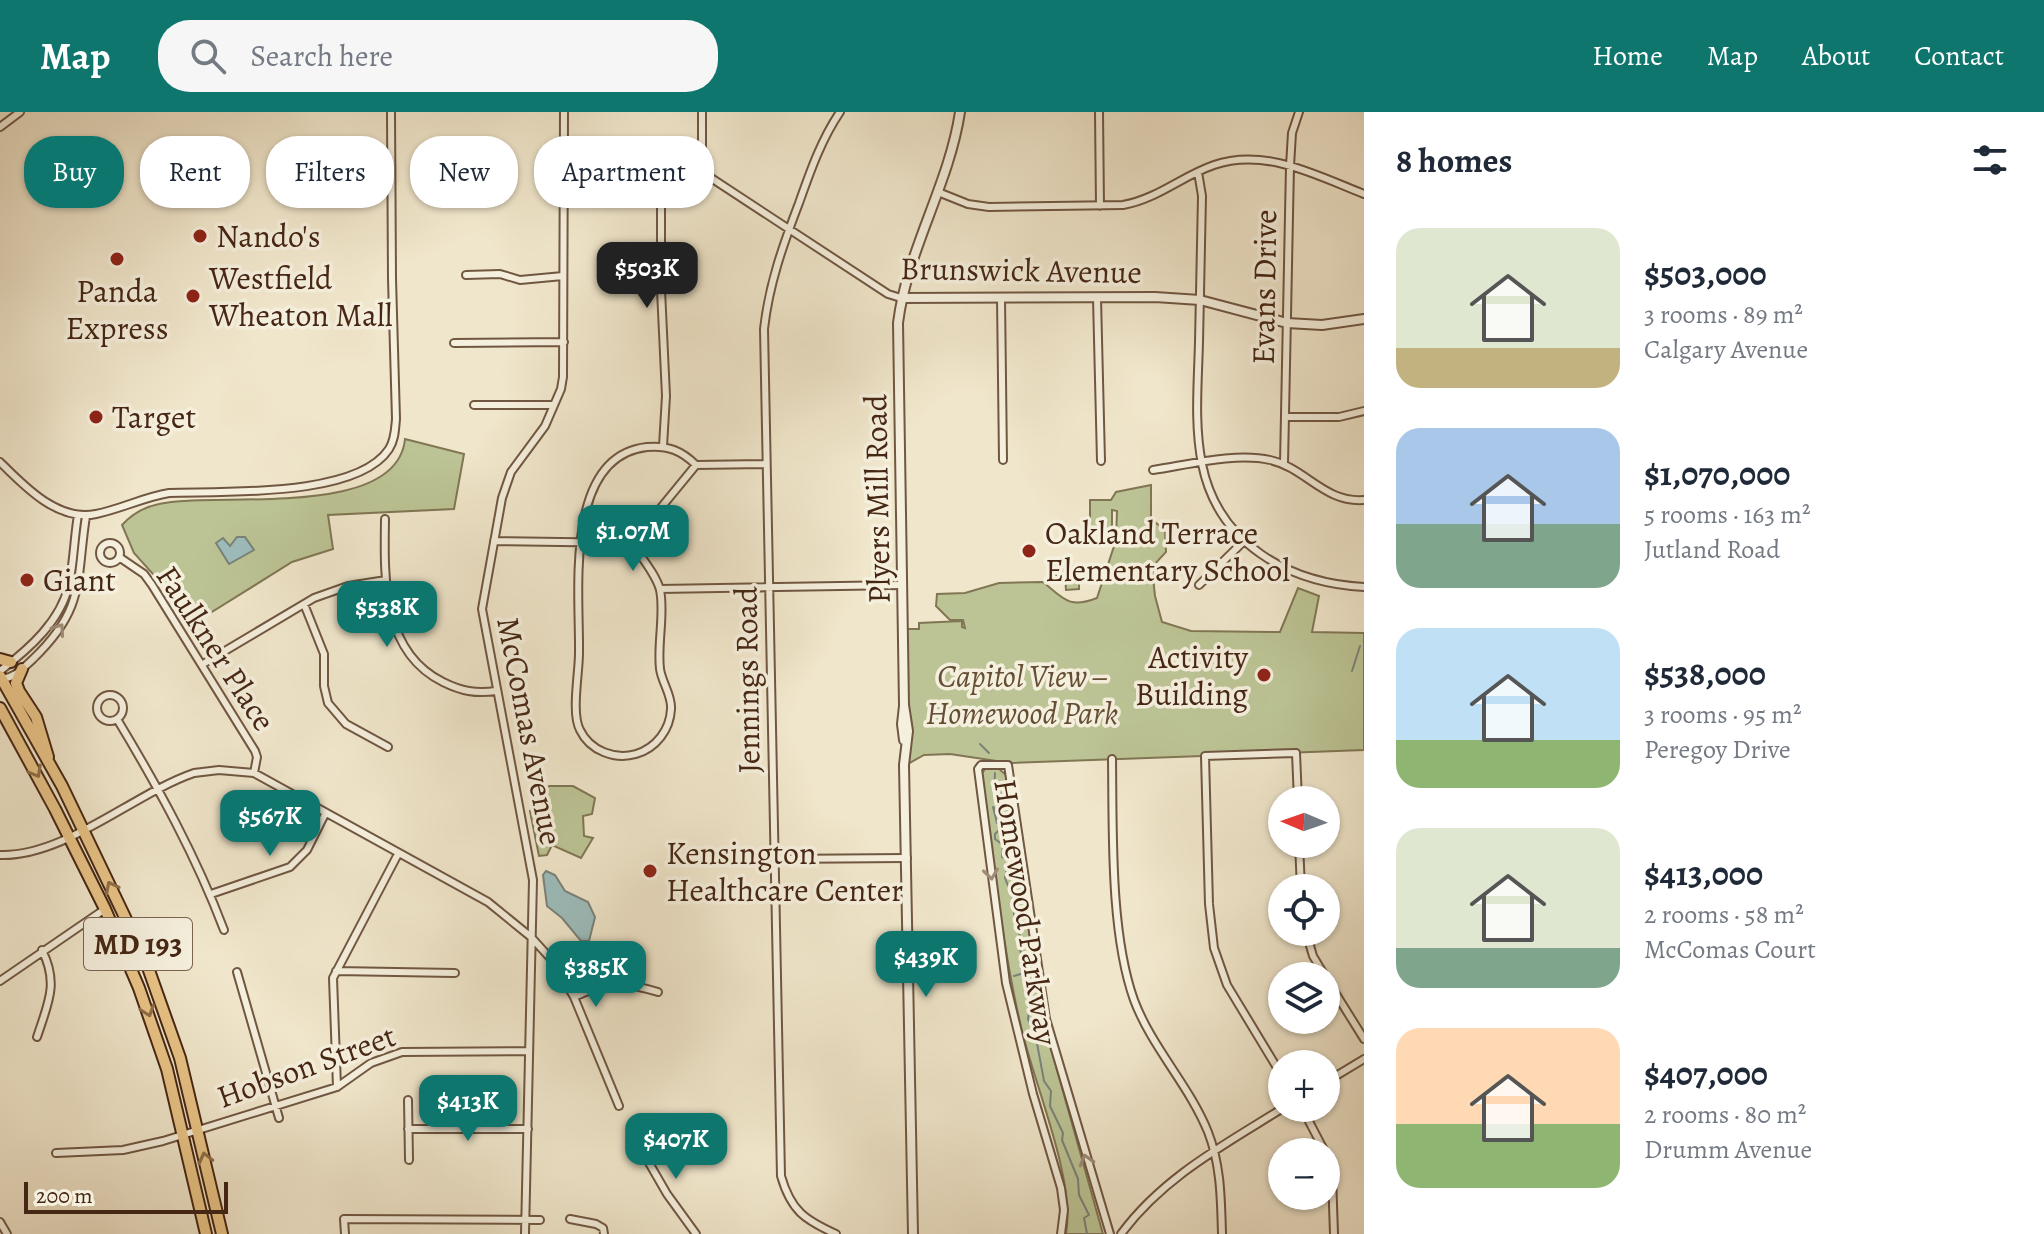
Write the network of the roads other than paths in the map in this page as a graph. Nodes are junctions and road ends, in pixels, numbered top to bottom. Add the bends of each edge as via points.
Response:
1 (2, 112) edge
2 (20, 112) edge
3 (391, 112) edge
4 (564, 112) edge
5 (702, 112) edge
6 (840, 112) edge
7 (960, 112) edge
8 (1099, 112) edge
9 (1299, 112) edge
10 (10, 117) edge
11 (0, 127) edge
12 (564, 136) edge
13 (702, 136) edge
14 (1290, 166) junction
15 (1198, 172) junction
16 (714, 180) edge
17 (938, 192) junction
18 (1364, 194) edge
19 (1100, 206) junction
20 (564, 208) edge
21 (661, 208) edge
22 (789, 228) junction
23 (466, 275) dead end
24 (563, 276) junction
25 (902, 295) junction
26 (1001, 298) junction
27 (1097, 298) junction
28 (1200, 300) junction
29 (1364, 319) edge
30 (1287, 323) junction
31 (564, 342) junction
32 (454, 343) dead end
33 (474, 405) dead end
34 (554, 405) junction
35 (1364, 411) edge
36 (1285, 417) junction
37 (663, 446) junction
38 (1003, 460) dead end
39 (1101, 461) dead end
40 (0, 462) edge
41 (1202, 463) junction
42 (766, 464) junction
43 (1284, 464) junction
44 (696, 465) junction
45 (1153, 470) dead end
46 (1364, 500) edge
47 (82, 515) junction
48 (385, 519) dead end
49 (494, 541) junction
50 (1244, 541) junction
51 (580, 542) junction
52 (632, 543) junction
53 (119, 557) dead end
54 (386, 580) junction
55 (902, 585) junction
56 (1199, 585) dead end
57 (1364, 587) edge
58 (769, 588) junction
59 (660, 589) junction
60 (304, 604) junction
61 (6, 661) edge
62 (203, 664) junction
63 (22, 669) junction
64 (0, 676) edge
65 (496, 691) junction
66 (0, 708) edge
67 (117, 719) junction
68 (388, 747) dead end
69 (1112, 759) dead end
70 (49, 763) junction
71 (254, 773) junction
72 (1297, 786) edge
73 (159, 789) junction
74 (325, 814) junction
75 (82, 830) junction
76 (69, 838) junction
77 (398, 854) junction
78 (0, 855) edge
79 (907, 858) junction
80 (774, 859) junction
81 (211, 894) junction
82 (105, 909) junction
83 (224, 930) dead end
84 (531, 937) junction
85 (42, 950) junction
86 (336, 971) junction
87 (237, 972) dead end
88 (455, 973) dead end
89 (0, 981) edge
90 (658, 992) dead end
91 (574, 997) junction
92 (1340, 1001) edge
93 (37, 1037) dead end
94 (1364, 1039) edge
95 (529, 1051) junction
96 (1268, 1053) edge
97 (1364, 1059) edge
98 (1340, 1074) edge
99 (337, 1087) junction
100 (408, 1100) dead end
101 (275, 1106) junction
102 (619, 1106) dead end
103 (1268, 1117) edge
104 (279, 1118) dead end
105 (198, 1129) junction
106 (408, 1129) junction
107 (528, 1129) junction
108 (184, 1134) junction
109 (637, 1142) dead end
110 (1214, 1151) junction
111 (56, 1153) dead end
112 (409, 1160) dead end
113 (1333, 1210) edge
114 (570, 1219) dead end
115 (527, 1220) junction
116 (540, 1220) dead end
117 (0, 1222) edge
118 (604, 1231) edge
119 (7, 1234) edge
120 (206, 1234) edge
121 (222, 1234) edge
122 (345, 1234) edge
123 (525, 1234) edge
124 (696, 1234) edge
125 (836, 1234) edge
126 (913, 1234) edge
127 (1061, 1234) edge
128 (1110, 1234) edge
129 (1121, 1234) edge
130 (1222, 1234) edge
131 (1334, 1234) edge

1 - 10 street
2 - 10 street
3 - 47 street via 396,419 389,450 352,474 312,487 169,493
4 - 12 street, McComas Avenue
5 - 13 street
6 - 22 street, Jennings Road via 814,161
7 - 17 street, Plyers Mill Road
8 - 19 street
9 - 14 street, Evans Drive
10 - 11 street
14 - 15 street via 1238,159
14 - 18 street
14 - 30 street, Evans Drive
15 - 19 street via 1144,201
15 - 28 street
16 - 22 street, Brunswick Avenue
17 - 19 street via 989,207
17 - 25 street, Plyers Mill Road via 901,280
20 - 24 street, McComas Avenue
21 - 37 street
22 - 25 street, Brunswick Avenue via 892,296
22 - 42 street, Jennings Road via 767,297
23 - 24 street via 500,274 520,280
24 - 31 street, McComas Avenue
25 - 26 street, Brunswick Avenue
25 - 55 street, Plyers Mill Road
26 - 27 street, Brunswick Avenue
26 - 38 street
27 - 28 street, Brunswick Avenue
27 - 39 street
28 - 30 street, Brunswick Avenue
28 - 41 street via 1197,409
29 - 30 street, Brunswick Avenue
30 - 36 street, Evans Drive
31 - 32 street
31 - 34 street, McComas Avenue via 564,370
33 - 34 street
34 - 49 street, McComas Avenue via 511,472
35 - 36 street via 1330,418
36 - 43 street, Evans Drive
37 - 44 street
37 - 51 street via 631,451 609,466 590,498
40 - 47 street via 41,499
41 - 43 street via 1256,458
41 - 45 street
41 - 50 street via 1216,501
42 - 44 street
42 - 58 street, Jennings Road
43 - 46 street via 1320,490
44 - 52 street
47 - 61 street via 61,605 51,623
63 -> 47 street via 58,633 69,613 79,586
48 - 54 street
49 - 51 street
49 - 65 street, McComas Avenue via 482,609
50 - 56 street
50 - 57 street via 1288,572 1335,586
51 - 52 street
51 - 59 street via 575,705 579,729 592,747 619,757 647,750 659,740 671,714 660,665
52 - 59 street
53 - 62 street, Faulkner Place via 144,574
54 - 60 street via 348,586
54 - 65 street via 393,621 413,661 458,689
55 - 58 street
55 - 79 street, Plyers Mill Road
58 - 59 street
58 - 80 street, Jennings Road
60 - 62 street
60 - 68 street via 321,641 328,703 346,724
61 - 64 street
62 - 71 street, Faulkner Place via 255,751
63 - 64 street
63 - 70 main road via 16,683 44,735
64 - 70 main road, MD 193
65 - 84 street, McComas Avenue via 531,858
66 -> 76 main road, MD 193
67 - 67 street via 122,703 104,696 98,714 105,720
67 - 73 street
69 - 110 street via 1121,951 1147,1030 1200,1115
70 - 75 main road, MD 193
71 - 73 street via 207,771
71 - 74 street
72 - 96 street via 1296,753 1205,756 1214,948 1227,985
73 - 75 street
73 - 81 street
74 - 77 street
74 - 81 street via 307,850 290,867
75 - 76 street
105 -> 75 main road, MD 193 via 145,959
76 - 78 street via 21,855
76 - 82 main road, MD 193
77 - 84 street via 488,902
77 - 86 street
79 - 80 street
79 - 126 street, Plyers Mill Road
80 - 125 street, Jennings Road via 781,1176 799,1213
81 - 83 street
82 - 85 street
82 -> 108 main road, MD 193 via 146,1005
84 - 91 street via 559,969
84 - 95 street, McComas Avenue
85 - 89 street
85 - 93 street via 51,967 52,992
86 - 88 street
86 - 99 street via 331,990
87 - 101 street
90 - 91 street via 610,984
91 - 102 street
92 - 94 street
95 - 99 street, Hobson Street via 402,1052 371,1063
95 - 107 street, McComas Avenue
97 - 98 street
99 - 101 street, Hobson Street
100 - 106 street
101 - 104 street
101 - 105 street, Hobson Street
103 - 110 street
105 - 108 street, Hobson Street
121 -> 105 main road, MD 193
106 - 107 street
106 - 112 street
107 - 115 street, McComas Avenue
108 - 111 street, Hobson Street via 123,1150
108 - 120 main road, MD 193
109 - 124 street
110 - 129 street via 1175,1176
110 - 130 street
113 - 131 street
114 - 118 street
115 - 116 street
115 - 122 street via 344,1219
115 - 123 street, McComas Avenue
117 - 119 street
128 -> 127 street, Homewood Parkway via 1046,1019 1008,765 981,765 1006,983 1061,1188

